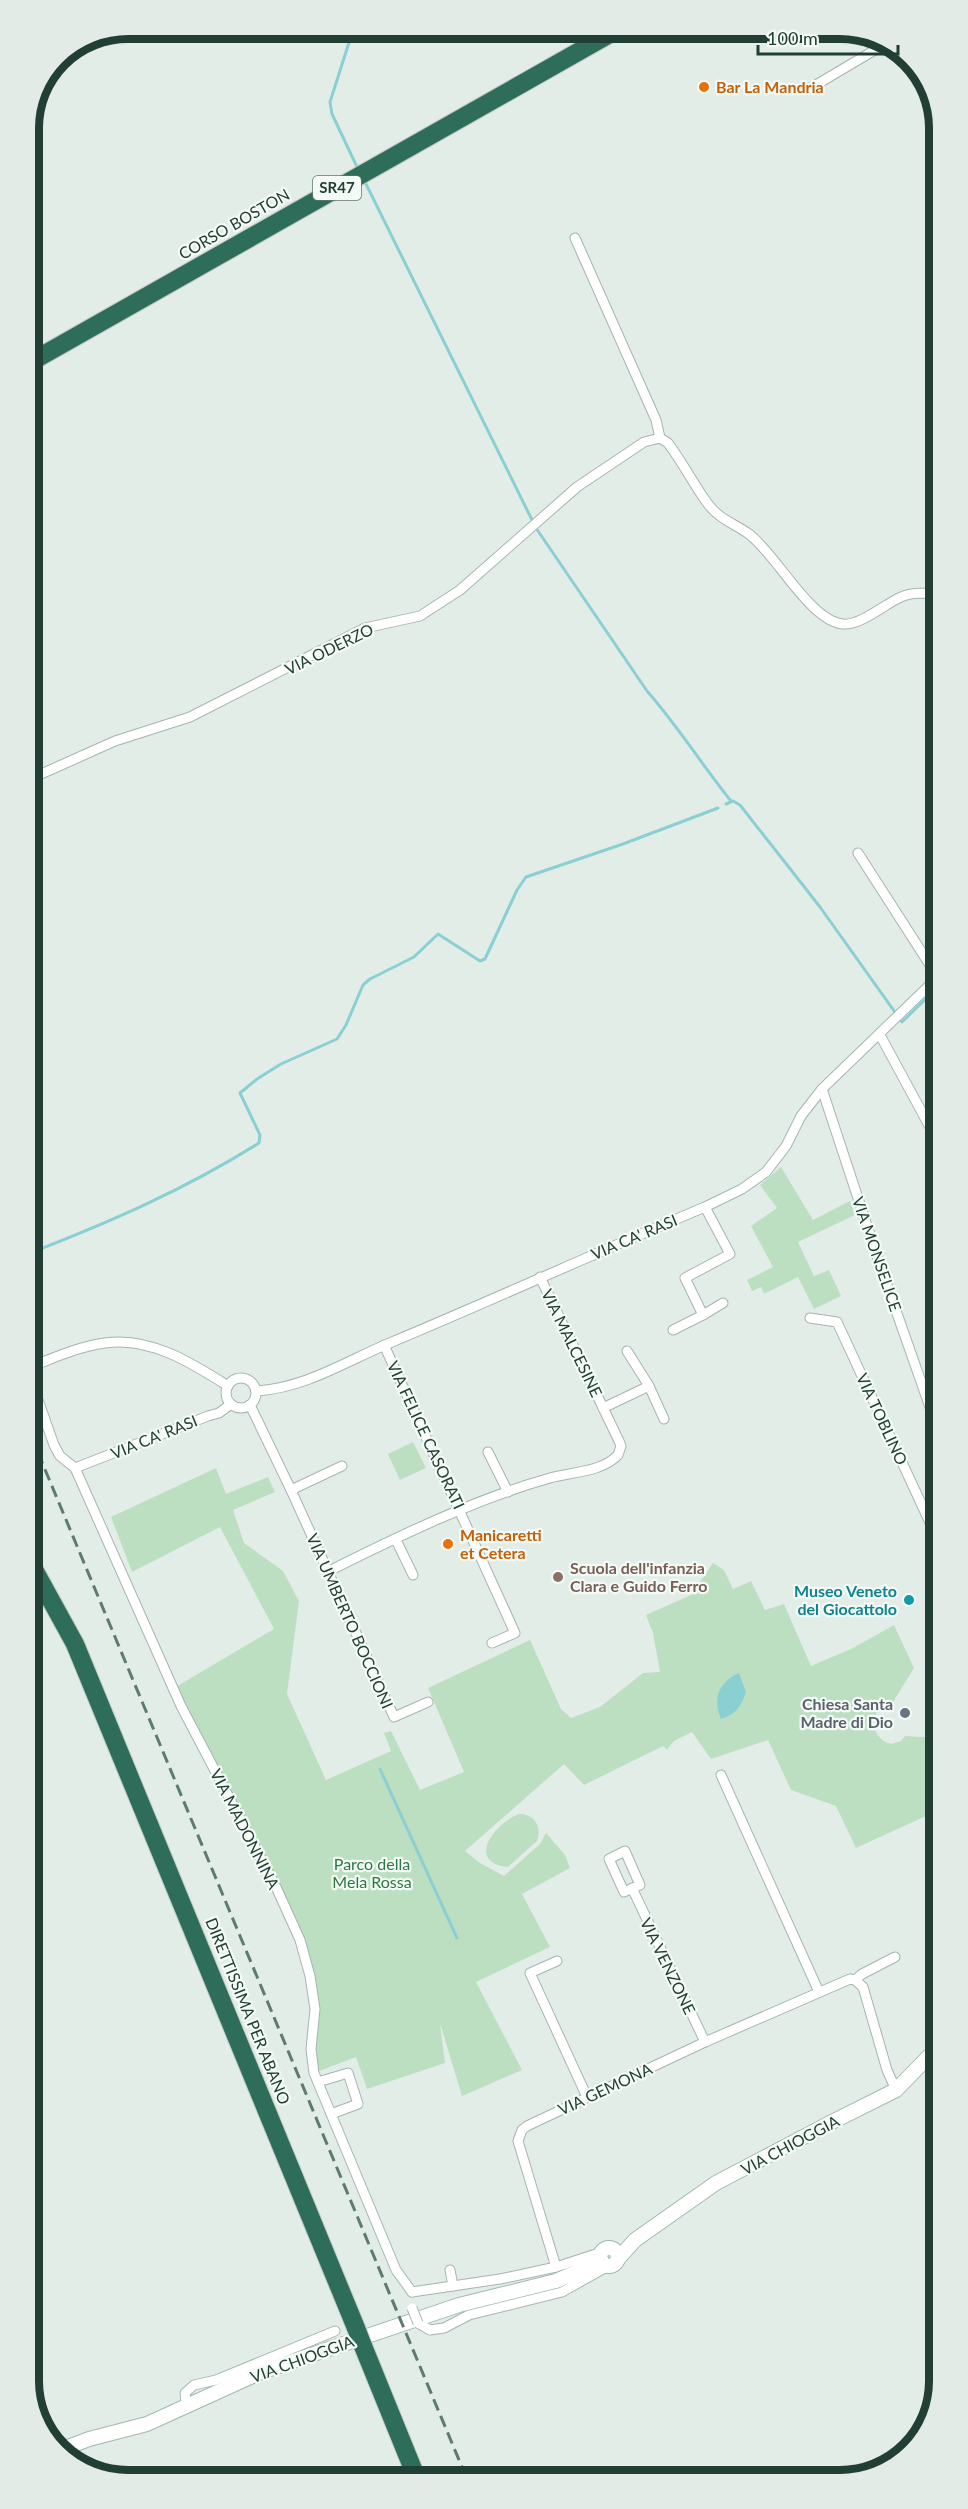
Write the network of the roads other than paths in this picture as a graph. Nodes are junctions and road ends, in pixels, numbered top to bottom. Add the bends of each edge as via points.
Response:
1 (578, 39) edge
2 (601, 39) edge
3 (878, 48) edge
4 (809, 89) dead end
5 (575, 238) dead end
6 (39, 344) edge
7 (39, 357) edge
8 (660, 438) junction
9 (929, 593) edge
10 (39, 775) edge
11 (858, 853) dead end
12 (929, 964) edge
13 (929, 985) edge
14 (880, 1035) junction
15 (822, 1089) junction
16 (929, 1125) edge
17 (705, 1207) junction
18 (540, 1277) junction
19 (723, 1303) dead end
20 (703, 1315) junction
21 (810, 1318) dead end
22 (673, 1330) dead end
23 (384, 1345) junction
24 (627, 1352) dead end
25 (39, 1364) edge
26 (228, 1386) junction
27 (649, 1386) junction
28 (257, 1391) junction
29 (929, 1399) edge
30 (39, 1403) edge
31 (231, 1404) junction
32 (250, 1405) junction
33 (603, 1408) junction
34 (664, 1419) dead end
35 (488, 1452) dead end
36 (342, 1466) dead end
37 (75, 1468) junction
38 (291, 1490) junction
39 (508, 1492) junction
40 (461, 1511) junction
41 (929, 1521) edge
42 (396, 1540) junction
43 (327, 1572) junction
44 (413, 1575) dead end
45 (39, 1579) edge
46 (492, 1643) dead end
47 (428, 1702) dead end
48 (721, 1775) dead end
49 (632, 1888) junction
50 (895, 1957) dead end
51 (557, 1961) dead end
52 (855, 1980) junction
53 (819, 1992) junction
54 (705, 2042) junction
55 (929, 2056) edge
56 (318, 2082) junction
57 (896, 2091) junction
58 (587, 2097) junction
59 (331, 2114) junction
60 (608, 2257) junction
61 (556, 2266) junction
62 (450, 2270) dead end
63 (453, 2286) junction
64 (412, 2292) junction
65 (335, 2331) dead end
66 (189, 2405) junction
67 (68, 2447) edge
68 (413, 2470) edge

1 - 6 highway, CORSO BOSTON / SR47
2 - 7 highway, CORSO BOSTON / SR47
3 - 4 street
5 - 8 street via 656,420
8 - 9 street via 668,443 709,505 727,522 749,534 827,618 846,625 903,596
8 - 10 street, VIA ODERZO via 644,442 578,487 460,590 420,616 365,628 190,717 116,741
11 - 12 street, VIA CA' RASI
13 - 14 street, VIA CA' RASI
14 - 15 street, VIA CA' RASI
14 - 16 street
15 - 17 street, VIA CA' RASI via 766,1172
15 - 29 street, VIA MONSELICE
17 - 18 street, VIA CA' RASI
17 - 20 street via 730,1254 685,1278
18 - 23 street, VIA CA' RASI
18 - 33 street, VIA MALCESINE
19 - 20 street
20 - 22 street
21 - 41 street, VIA TOBLINO via 837,1322
23 - 28 street, VIA CA' RASI via 298,1385
23 - 40 street, VIA FELICE CASORATI
24 - 27 street
25 - 26 street via 105,1343 134,1343 181,1359
26 - 28 street via 234,1379 244,1378 253,1382
26 - 31 street
27 - 33 street, VIA MALCESINE
27 - 34 street
28 - 32 street
30 - 37 street, VIA MADONNINA via 60,1456
31 - 32 street, VIA CA' RASI via 243,1408
31 - 37 street, VIA CA' RASI via 219,1413
32 - 38 street, VIA UMBERTO BOCCIONI
33 - 39 street, VIA MALCESINE via 621,1446 614,1460
35 - 39 street
36 - 38 street
37 - 56 street, VIA MADONNINA via 182,1706 300,1940 315,2009 311,2049
38 - 43 street, VIA UMBERTO BOCCIONI
39 - 40 street, VIA MALCESINE
40 - 42 street, VIA MALCESINE
40 - 46 street, VIA FELICE CASORATI via 515,1633
42 - 43 street, VIA MALCESINE
42 - 44 street
43 - 47 street, VIA UMBERTO BOCCIONI via 394,1717
45 - 68 highway, DIRETTISSIMA PER ABANO, bridge via 75,1644
48 - 53 street
49 - 49 street, VIA VENZONE via 624,1892 609,1859 625,1851 640,1885
49 - 54 street, VIA VENZONE
50 - 52 street, VIA GEMONA
51 - 58 street via 530,1973
52 - 53 street, VIA GEMONA
52 - 57 street via 863,1988
53 - 54 street, VIA GEMONA
54 - 58 street, VIA GEMONA
55 - 57 street, VIA CHIOGGIA
56 - 59 street, VIA MADONNINA
56 - 59 street via 348,2073 358,2104
57 - 60 street, VIA CHIOGGIA via 716,2183
58 - 61 street, VIA GEMONA via 527,2126 519,2135
59 - 64 street, VIA MADONNINA via 396,2270
60 - 61 street
60 - 64 street, VIA CHIOGGIA, bridge via 562,2292 469,2315 444,2328 430,2330 418,2323 410,2298
60 - 66 street, VIA CHIOGGIA via 556,2281 459,2305 291,2361
61 - 63 street
62 - 63 street
63 - 64 street
65 - 66 street, VIA CHIOGGIA via 188,2388 185,2392
66 - 67 street, VIA CHIOGGIA via 147,2424

